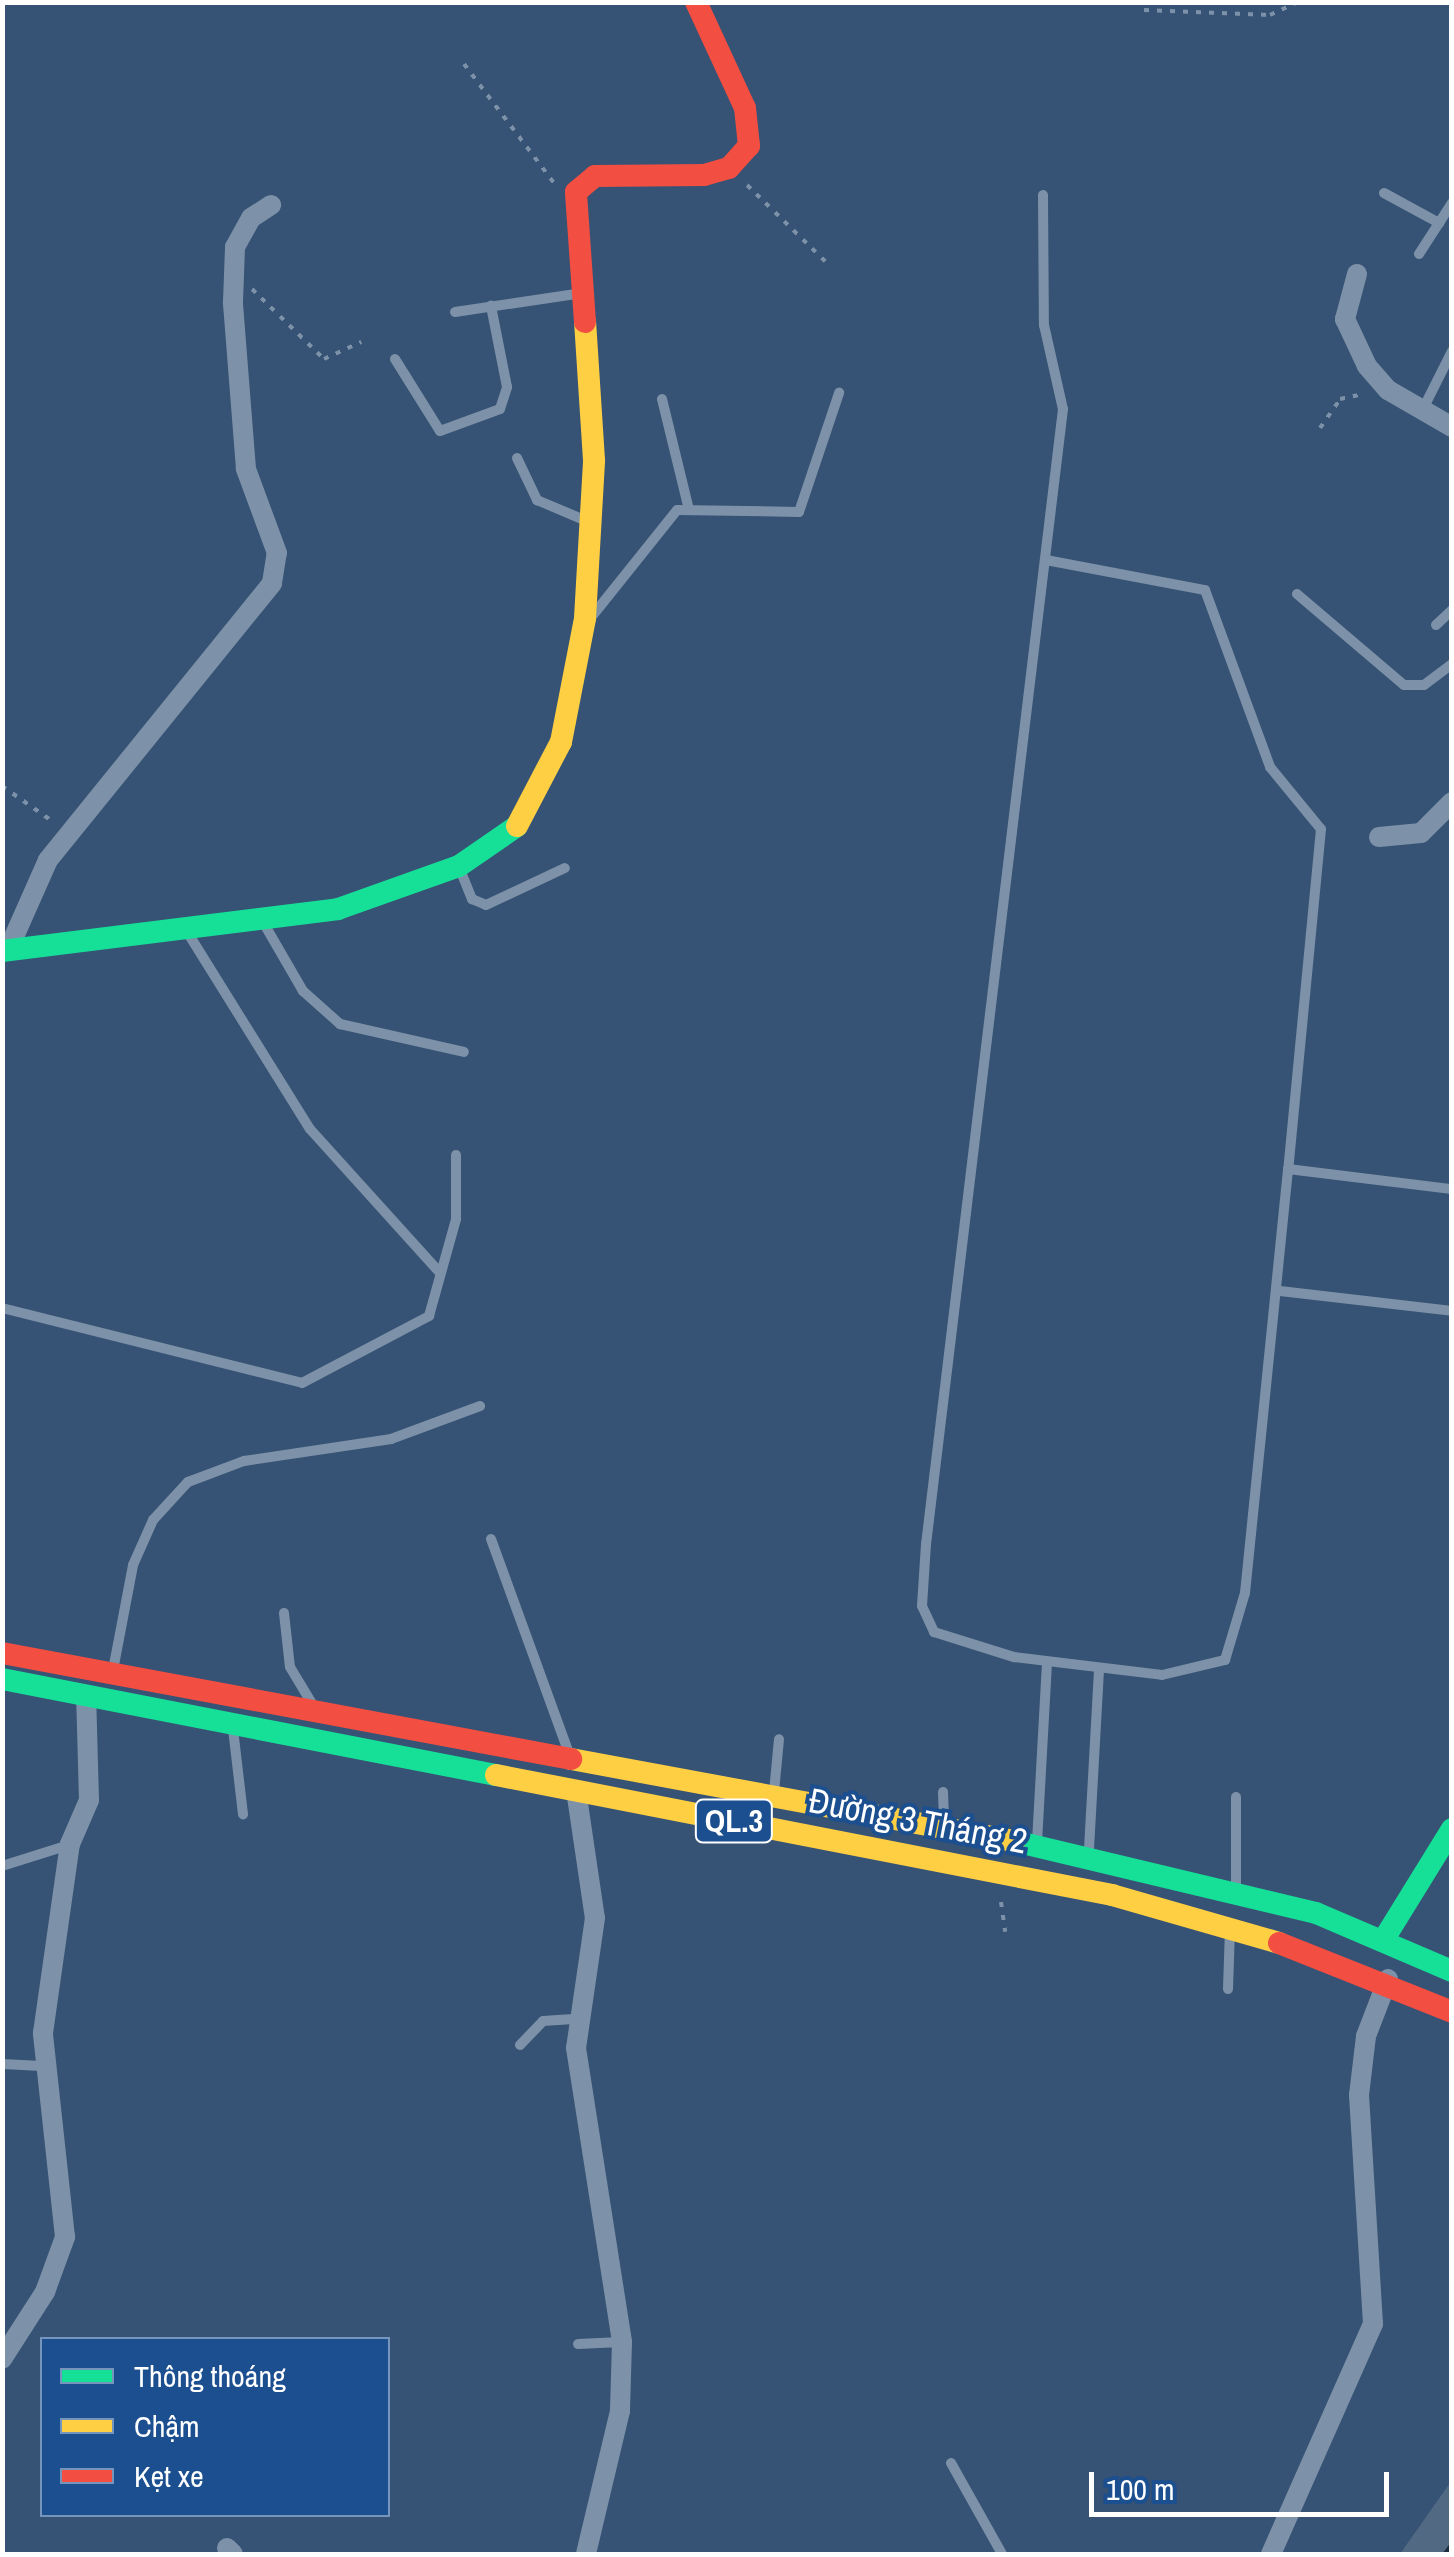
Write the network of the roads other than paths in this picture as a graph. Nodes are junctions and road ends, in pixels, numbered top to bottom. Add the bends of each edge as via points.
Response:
1 (696, 2) edge
2 (1384, 193) dead end
3 (1043, 195) dead end
4 (1452, 203) edge
5 (270, 205) dead end
6 (1438, 223) junction
7 (1419, 254) dead end
8 (1358, 274) dead end
9 (576, 294) junction
10 (491, 306) junction
11 (455, 312) dead end
12 (1452, 351) edge
13 (395, 359) dead end
14 (839, 393) dead end
15 (662, 399) dead end
16 (1422, 410) junction
17 (1452, 427) edge
18 (518, 458) dead end
19 (688, 506) junction
20 (591, 522) junction
21 (1046, 560) junction
22 (1297, 594) dead end
23 (1452, 610) edge
24 (1436, 625) dead end
25 (584, 628) junction
26 (1452, 664) edge
27 (1452, 802) edge
28 (1379, 837) dead end
29 (458, 866) junction
30 (565, 868) dead end
31 (263, 922) junction
32 (185, 928) junction
33 (6, 949) edge
34 (464, 1052) dead end
35 (456, 1156) dead end
36 (1288, 1169) junction
37 (1452, 1190) edge
38 (440, 1274) junction
39 (1280, 1291) junction
40 (2, 1308) edge
41 (1452, 1311) edge
42 (480, 1406) dead end
43 (491, 1539) dead end
44 (284, 1613) dead end
45 (2, 1653) edge
46 (1047, 1663) junction
47 (1100, 1668) junction
48 (112, 1674) junction
49 (2, 1679) edge
50 (93, 1696) junction
51 (316, 1712) junction
52 (233, 1724) junction
53 (779, 1739) dead end
54 (572, 1760) junction
55 (576, 1790) junction
56 (943, 1792) dead end
57 (1236, 1797) dead end
58 (773, 1798) junction
59 (243, 1814) dead end
60 (1452, 1829) edge
61 (944, 1830) junction
62 (70, 1844) junction
63 (1037, 1846) junction
64 (1088, 1855) junction
65 (2, 1866) edge
66 (1236, 1888) junction
67 (1230, 1924) junction
68 (1384, 1940) junction
69 (1411, 1951) junction
70 (1452, 1970) edge
71 (1388, 1979) junction
72 (1228, 1988) dead end
73 (1452, 2012) edge
74 (573, 2018) junction
75 (520, 2045) dead end
76 (2, 2064) edge
77 (42, 2066) junction
78 (622, 2342) junction
79 (578, 2344) dead end
80 (2, 2359) edge
81 (951, 2463) dead end
82 (586, 2554) edge
83 (1002, 2554) edge
84 (1271, 2554) edge

1 - 9 main road via 752,133 729,168 596,176 580,184 574,205
2 - 6 lane
3 - 21 lane via 1044,325 1063,409
4 - 6 lane
5 - 33 street via 242,230 233,282 246,470 277,553 272,583 38,876
6 - 7 lane
8 - 16 street via 1344,307 1348,330 1382,385
9 - 10 lane
9 - 20 main road via 592,418
10 - 11 lane
10 - 13 lane via 506,387 500,409 440,431
12 - 16 lane
14 - 19 lane via 799,512
15 - 19 lane
16 - 17 street
18 - 20 lane via 537,500
19 - 25 lane via 668,516
20 - 25 main road
21 - 36 lane via 1206,590 1270,766 1321,829
21 - 46 lane via 922,1606 934,1632 960,1644
22 - 26 lane via 1404,685 1424,685
23 - 24 lane
25 - 29 main road via 560,742 527,816 499,846
27 - 28 street via 1420,833
29 - 30 lane via 472,899 486,906
29 - 31 main road via 376,898
31 - 32 main road
31 - 34 lane via 303,990 340,1024
32 - 33 main road
32 - 38 lane via 310,1129
35 - 38 lane via 456,1218
36 - 37 lane
36 - 39 lane
38 - 40 lane via 429,1316 302,1384
39 - 41 lane
39 - 47 lane via 1235,1643 1204,1672
42 - 48 lane via 391,1438 244,1461 188,1482 153,1520 133,1565
43 - 54 lane
44 - 51 lane via 290,1666
45 - 48 main road, Đường 3 Tháng 2 / QL.3
46 - 47 lane
46 - 63 lane
47 - 64 lane
48 - 50 lane
48 - 51 main road, Đường 3 Tháng 2 / QL.3
49 - 50 main road, Đường 3 Tháng 2 / QL.3
50 - 52 main road, Đường 3 Tháng 2 / QL.3
50 - 62 street via 89,1800
51 - 54 main road, Đường 3 Tháng 2 / QL.3
52 - 55 main road, Đường 3 Tháng 2 / QL.3
52 - 59 lane
53 - 58 lane
54 - 58 main road, Đường 3 Tháng 2 / QL.3
55 - 67 main road, Đường 3 Tháng 2 / QL.3
55 - 74 street via 596,1918
56 - 61 lane
57 - 66 lane
58 - 61 main road, Đường 3 Tháng 2 / QL.3
60 - 68 main road
61 - 63 main road, Đường 3 Tháng 2 / QL.3
62 - 65 lane
62 - 77 street
63 - 64 main road, Đường 3 Tháng 2 / QL.3
64 - 66 main road, Đường 3 Tháng 2 / QL.3
66 - 68 main road, Đường 3 Tháng 2 / QL.3
67 - 71 main road, Đường 3 Tháng 2 / QL.3
67 - 72 lane
68 - 69 main road, Đường 3 Tháng 2 / QL.3
69 - 70 main road, Đường 3 Tháng 2 / QL.3
69 - 71 main road
71 - 73 main road, Đường 3 Tháng 2 / QL.3
71 - 84 street via 1366,2036 1359,2094 1373,2324
74 - 75 lane via 542,2021
74 - 78 street
76 - 77 lane
77 - 80 street via 65,2237 45,2292
78 - 79 lane
78 - 82 street via 620,2411
81 - 83 lane

